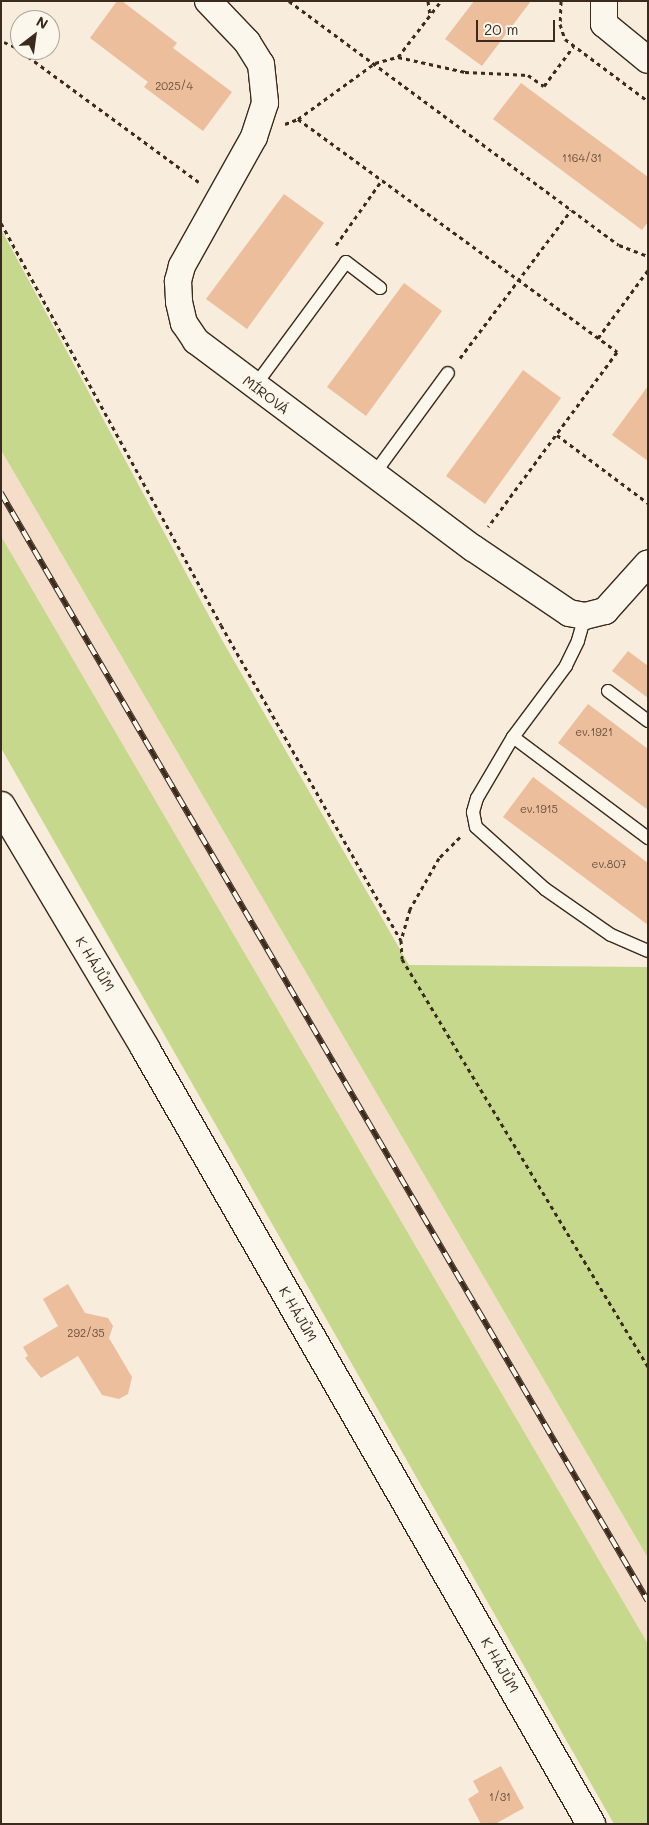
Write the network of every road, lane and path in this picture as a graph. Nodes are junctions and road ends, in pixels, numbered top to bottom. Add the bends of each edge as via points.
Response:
1 (208, 1) edge
2 (289, 1) edge
3 (428, 1) edge
4 (441, 1) edge
5 (561, 1) edge
6 (604, 1) edge
7 (430, 15) junction
8 (4, 42) dead end
9 (573, 47) junction
10 (398, 57) junction
11 (648, 60) edge
12 (375, 63) junction
13 (648, 101) edge
14 (298, 119) junction
15 (254, 137) junction
16 (220, 197) junction
17 (571, 210) junction
18 (1, 223) edge
19 (648, 256) edge
20 (648, 270) edge
21 (519, 280) junction
22 (380, 288) dead end
23 (598, 338) junction
24 (448, 374) joint
25 (254, 387) junction
26 (557, 435) junction
27 (374, 474) junction
28 (648, 503) edge
29 (473, 548) junction
30 (648, 564) edge
31 (585, 616) junction
32 (608, 691) dead end
33 (648, 721) edge
34 (513, 738) junction
35 (1, 806) edge
36 (476, 827) junction
37 (648, 838) edge
38 (401, 940) junction
39 (648, 951) edge
40 (648, 1366) edge
41 (591, 1824) edge

1 - 15 street, MÍROVÁ via 247,42 261,64 265,103
2 - 12 path
3 - 7 path
4 - 7 path
5 - 9 path via 560,24 565,40
6 - 11 street via 604,24
7 - 10 path
8 - 16 path
9 - 10 path via 544,86 528,75 465,72
9 - 13 path
10 - 12 path
12 - 14 path
12 - 17 path
14 - 15 path
14 - 21 path
15 - 16 street, MÍROVÁ
16 - 25 street, MÍROVÁ via 182,266 178,281 179,302 184,323 196,341
17 - 19 path via 619,245
17 - 21 path
18 - 38 path via 221,625
20 - 23 path
21 - 23 path
21 - 24 path
22 - 25 lane via 346,262
23 - 26 path via 617,352
24 - 27 lane
25 - 27 street, MÍROVÁ
26 - 28 path
26 - 29 path
27 - 29 street, MÍROVÁ
29 - 31 street, MÍROVÁ via 550,602 569,613
30 - 31 street via 605,611
31 - 34 lane via 566,666
32 - 33 lane
34 - 36 lane via 477,798 473,812
34 - 37 lane
35 - 41 street, K HÁJŮM via 145,1048
36 - 38 path via 455,840 439,858 410,909
36 - 39 lane via 545,889 612,935
38 - 40 path via 402,958

